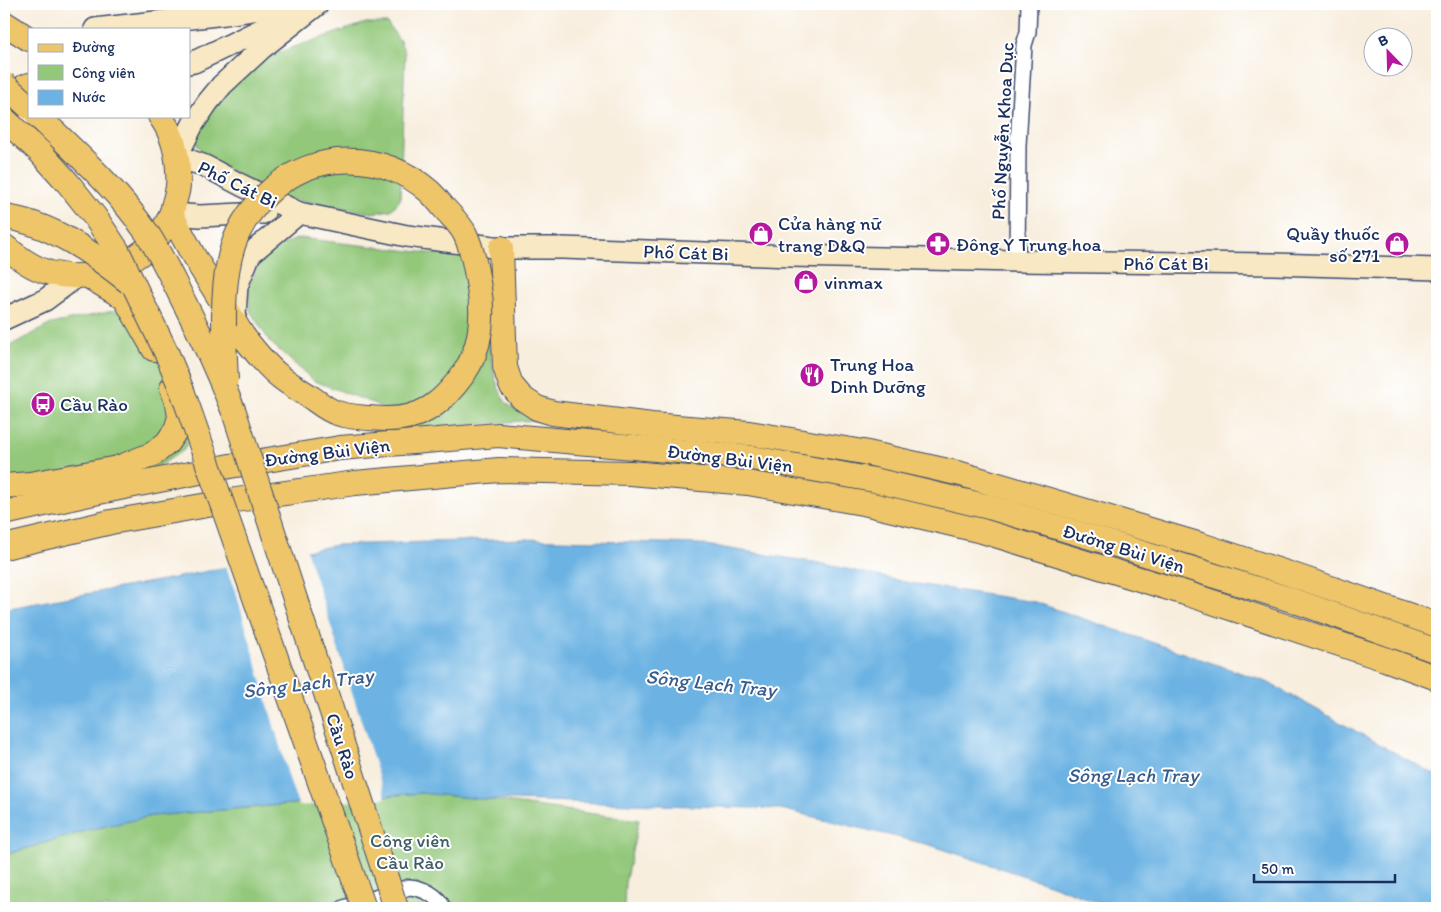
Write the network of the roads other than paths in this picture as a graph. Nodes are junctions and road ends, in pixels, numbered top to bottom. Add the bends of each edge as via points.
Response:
1 (293, 4) edge
2 (316, 4) edge
3 (1029, 4) edge
4 (104, 28) edge
5 (190, 63) edge
6 (4, 84) edge
7 (28, 85) edge
8 (4, 103) edge
9 (28, 107) edge
10 (40, 118) edge
11 (162, 118) edge
12 (4, 119) edge
13 (177, 156) junction
14 (299, 213) junction
15 (171, 214) junction
16 (4, 217) edge
17 (4, 246) edge
18 (501, 248) junction
19 (1017, 261) junction
20 (1437, 269) edge
21 (82, 276) junction
22 (134, 286) junction
23 (4, 319) edge
24 (239, 329) junction
25 (227, 394) junction
26 (749, 433) junction
27 (746, 457) junction
28 (4, 486) edge
29 (4, 513) edge
30 (4, 547) edge
31 (1437, 625) edge
32 (1437, 651) edge
33 (1437, 678) edge
34 (344, 908) edge
35 (364, 908) edge
36 (396, 908) edge
37 (443, 908) edge

1 - 4 street
2 - 5 street
2 - 13 street via 222,85 193,124
3 - 19 street, Phố Nguyễn Khoa Dục via 1018,144
6 - 9 main road, bridge
7 - 8 main road
10 - 25 main road, Cầu Rào, bridge via 116,194 146,233 168,269
11 - 13 main road
12 - 22 main road, Cầu Rào, bridge via 40,152 95,217 117,250
13 - 14 street, Phố Cát Bi via 205,166
13 - 15 main road via 178,185
14 - 15 street, Phố Cát Bi
14 - 18 street, Phố Cát Bi via 407,236
14 - 24 street via 250,254 237,286
15 - 21 main road via 157,237 138,256 114,269
15 - 24 main road via 200,268
16 - 22 main road, bridge via 16,218 56,233 104,262
17 - 21 main road via 24,262 49,273
18 - 19 street, Phố Cát Bi
18 - 26 main road, Đường Bùi Viện via 506,368 511,385 522,398 553,414
19 - 20 street, Phố Cát Bi
21 - 23 street via 45,300
21 - 28 main road via 126,298 178,404 180,417 176,430 153,454 118,468
22 - 35 main road, Cầu Rào, bridge via 183,393
24 - 25 main road, bridge via 277,374 335,413 388,419 411,416 435,406 454,388 471,363 481,329 482,302 465,233 431,193 412,178 388,167 369,162 332,161 293,174 259,201 237,234 230,256 224,329
25 - 36 main road, Cầu Rào, bridge
26 - 27 main road
26 - 31 main road, Đường Bùi Viện via 863,452 961,474 1201,545
27 - 29 main road, Đường Bùi Viện via 488,436 340,448 230,466
27 - 32 main road, Đường Bùi Viện via 874,480 989,508 1292,600
30 - 33 main road, Đường Bùi Viện via 111,522 236,500 355,483 499,470 630,473 748,483 868,504 982,531 1185,593
34 - 37 street via 409,887 432,895

